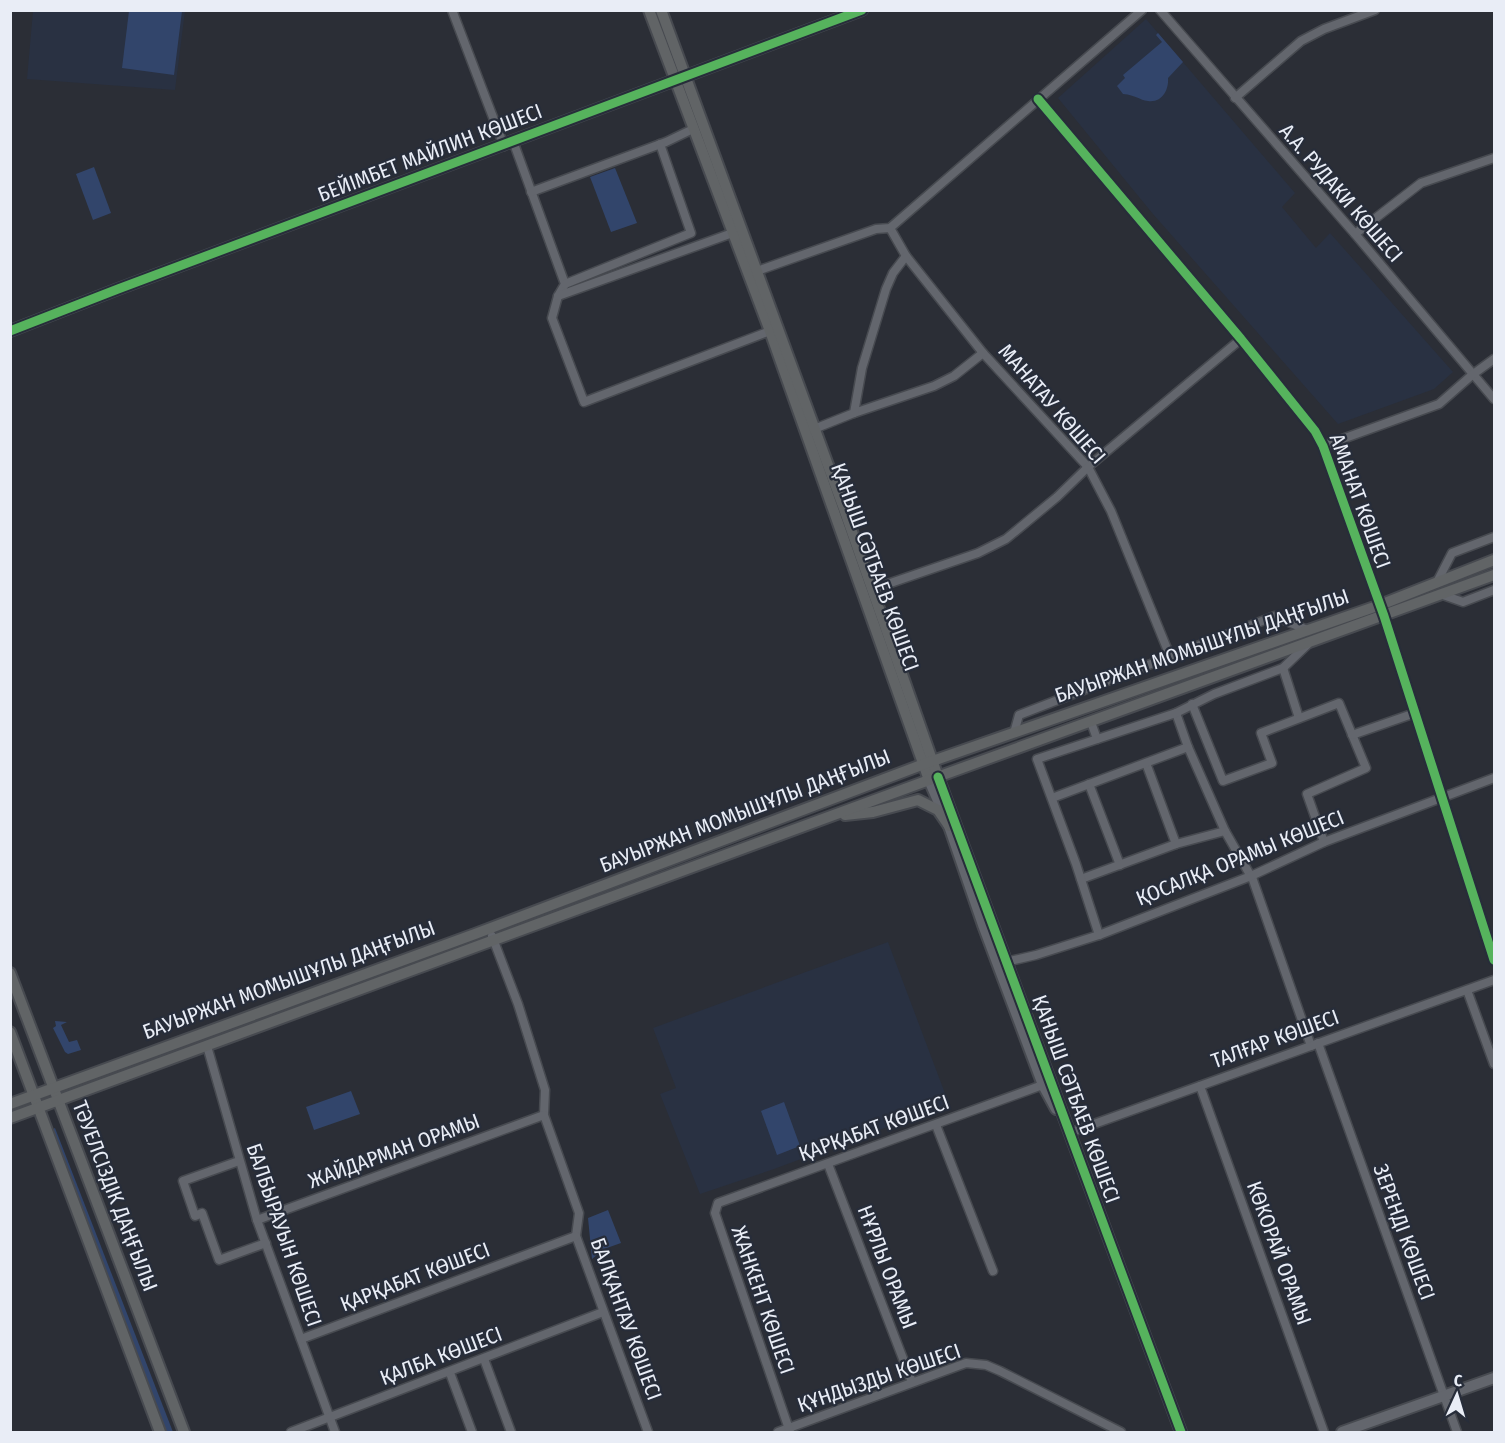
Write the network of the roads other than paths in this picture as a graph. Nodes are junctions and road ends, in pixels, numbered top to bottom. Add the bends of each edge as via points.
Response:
1 (452, 10) edge
2 (649, 10) edge
3 (661, 10) edge
4 (862, 10) edge
5 (1142, 10) edge
6 (1160, 10) edge
7 (1375, 10) edge
8 (680, 78) junction
9 (1235, 98) junction
10 (1038, 99) junction
11 (693, 129) junction
12 (509, 143) junction
13 (660, 144) junction
14 (1494, 158) edge
15 (531, 192) junction
16 (890, 228) junction
17 (737, 231) junction
18 (1355, 234) junction
19 (906, 256) junction
20 (757, 272) junction
21 (565, 284) junction
22 (558, 296) junction
23 (770, 331) junction
24 (10, 332) edge
25 (1241, 339) junction
26 (983, 353) junction
27 (1494, 359) edge
28 (1472, 375) junction
29 (1494, 399) edge
30 (854, 413) junction
31 (810, 430) junction
32 (1323, 446) junction
33 (1088, 467) junction
34 (1494, 537) edge
35 (1494, 560) edge
36 (1494, 575) edge
37 (1437, 582) junction
38 (873, 589) junction
39 (1494, 590) edge
40 (1443, 595) junction
41 (1382, 611) junction
42 (1307, 630) junction
43 (1308, 644) junction
44 (1170, 656) junction
45 (1283, 668) junction
46 (1192, 704) junction
47 (1176, 712) junction
48 (1415, 713) junction
49 (1299, 718) junction
50 (1091, 722) junction
51 (1014, 733) junction
52 (1352, 735) junction
53 (1097, 739) junction
54 (1188, 747) junction
55 (928, 763) junction
56 (1146, 763) junction
57 (934, 778) junction
58 (1494, 778) edge
59 (1089, 784) junction
60 (1442, 797) junction
61 (1052, 798) junction
62 (830, 816) junction
63 (949, 826) junction
64 (1225, 831) junction
65 (1324, 842) junction
66 (1176, 844) junction
67 (1120, 865) junction
68 (1251, 876) junction
69 (1081, 879) junction
70 (489, 928) junction
71 (1099, 935) junction
72 (494, 940) junction
73 (1494, 960) edge
74 (1001, 962) junction
75 (10, 973) edge
76 (1494, 980) edge
77 (1467, 990) junction
78 (10, 1032) edge
79 (1314, 1044) junction
80 (207, 1046) junction
81 (1494, 1064) edge
82 (1048, 1083) junction
83 (1200, 1086) junction
84 (53, 1088) junction
85 (34, 1095) junction
86 (58, 1101) junction
87 (10, 1104) edge
88 (39, 1108) junction
89 (544, 1115) junction
90 (10, 1118) edge
91 (936, 1125) junction
92 (1069, 1133) junction
93 (239, 1161) junction
94 (828, 1164) junction
95 (715, 1213) joint
96 (257, 1220) junction
97 (576, 1236) junction
98 (266, 1243) junction
99 (993, 1271) dead end
100 (603, 1312) junction
101 (301, 1340) junction
102 (484, 1359) junction
103 (450, 1373) junction
104 (1494, 1378) edge
105 (912, 1382) junction
106 (1444, 1397) junction
107 (330, 1418) junction
108 (789, 1430) edge
109 (160, 1432) edge
110 (184, 1432) edge
111 (291, 1432) edge
112 (335, 1432) edge
113 (472, 1432) edge
114 (511, 1432) edge
115 (648, 1432) edge
116 (778, 1432) edge
117 (1121, 1432) edge
118 (1181, 1432) edge
119 (1324, 1432) edge
120 (1342, 1432) edge
121 (1457, 1432) edge

1 - 12 street
2 - 8 main road, ҚАНЫШ СӘТБАЕВ КӨШЕСІ
3 - 8 main road, ҚАНЫШ СӘТБАЕВ КӨШЕСІ
4 - 8 street, БЕЙІМБЕТ МАЙЛИН КӨШЕСІ
5 - 10 street
6 - 9 street, А.А. РУДАКИ КӨШЕСІ
7 - 9 street via 1301,41
8 - 11 main road, ҚАНЫШ СӘТБАЕВ КӨШЕСІ
8 - 12 street, БЕЙІМБЕТ МАЙЛИН КӨШЕСІ
8 - 17 main road, ҚАНЫШ СӘТБАЕВ КӨШЕСІ
9 - 18 street, А.А. РУДАКИ КӨШЕСІ
10 - 16 street
10 - 25 street, АМАНАТ КӨШЕСІ
11 - 13 street
11 - 17 main road, ҚАНЫШ СӘТБАЕВ КӨШЕСІ
12 - 15 street
12 - 24 street, БЕЙІМБЕТ МАЙЛИН КӨШЕСІ
13 - 15 street
13 - 21 street via 691,233
14 - 18 street via 1421,183
15 - 21 street
16 - 19 street, МАНАТАУ КӨШЕСІ
16 - 20 street via 876,229
17 - 20 main road, ҚАНЫШ СӘТБАЕВ КӨШЕСІ
17 - 22 street
17 - 23 main road, ҚАНЫШ СӘТБАЕВ КӨШЕСІ
18 - 28 street, А.А. РУДАКИ КӨШЕСІ
19 - 26 street, МАНАТАУ КӨШЕСІ
19 - 30 street via 886,289 862,368
20 - 31 main road, ҚАНЫШ СӘТБАЕВ КӨШЕСІ
21 - 22 street
22 - 23 street via 552,318 584,402
23 - 31 main road, ҚАНЫШ СӘТБАЕВ КӨШЕСІ
25 - 32 street, АМАНАТ КӨШЕСІ via 1305,416
25 - 33 street
26 - 30 street via 934,386
26 - 33 street, МАНАТАУ КӨШЕСІ
27 - 28 street
28 - 29 street, А.А. РУДАКИ КӨШЕСІ
28 - 32 street via 1439,404
30 - 31 street
31 - 38 main road, ҚАНЫШ СӘТБАЕВ КӨШЕСІ
31 - 55 main road, ҚАНЫШ СӘТБАЕВ КӨШЕСІ via 840,524
32 - 41 street, АМАНАТ КӨШЕСІ
33 - 38 street via 1006,539 978,553
33 - 44 street, МАНАТАУ КӨШЕСІ via 1111,511
34 - 37 street via 1452,553
35 - 37 main road, БАУЫРЖАН МОМЫШҰЛЫ ДАҢҒЫЛЫ
36 - 40 main road, БАУЫРЖАН МОМЫШҰЛЫ ДАҢҒЫЛЫ
37 - 41 main road, БАУЫРЖАН МОМЫШҰЛЫ ДАҢҒЫЛЫ
38 - 55 main road, ҚАНЫШ СӘТБАЕВ КӨШЕСІ
39 - 40 street via 1464,602
40 - 41 main road, БАУЫРЖАН МОМЫШҰЛЫ ДАҢҒЫЛЫ
41 - 42 main road, БАУЫРЖАН МОМЫШҰЛЫ ДАҢҒЫЛЫ
41 - 43 main road, БАУЫРЖАН МОМЫШҰЛЫ ДАҢҒЫЛЫ
41 - 48 street, АМАНАТ КӨШЕСІ
42 - 44 street via 1275,616
42 - 51 main road, БАУЫРЖАН МОМЫШҰЛЫ ДАҢҒЫЛЫ
43 - 45 street
43 - 50 main road, БАУЫРЖАН МОМЫШҰЛЫ ДАҢҒЫЛЫ
44 - 51 street via 1019,715
45 - 46 street
45 - 49 street
46 - 47 street
46 - 49 street via 1222,780 1272,763 1261,733
47 - 53 street
47 - 54 street, ЗЕРЕНДІ КӨШЕСІ
48 - 52 street
48 - 60 street, АМАНАТ КӨШЕСІ
49 - 52 street via 1339,703
50 - 53 street
50 - 57 main road, БАУЫРЖАН МОМЫШҰЛЫ ДАҢҒЫЛЫ
51 - 55 main road, БАУЫРЖАН МОМЫШҰЛЫ ДАҢҒЫЛЫ
52 - 65 street via 1366,768 1307,794
53 - 61 street via 1037,759
54 - 56 street
54 - 64 street, ЗЕРЕНДІ КӨШЕСІ
55 - 57 main road, ҚАНЫШ СӘТБАЕВ КӨШЕСІ
55 - 70 main road, БАУЫРЖАН МОМЫШҰЛЫ ДАҢҒЫЛЫ
56 - 59 street
56 - 66 street
57 - 62 main road, БАУЫРЖАН МОМЫШҰЛЫ ДАҢҒЫЛЫ
57 - 63 street, ҚАНЫШ СӘТБАЕВ КӨШЕСІ
57 - 74 street, ҚАНЫШ СӘТБАЕВ КӨШЕСІ
58 - 60 street, ҚОСАЛҚА ОРАМЫ КӨШЕСІ
59 - 61 street
59 - 67 street
60 - 65 street, ҚОСАЛҚА ОРАМЫ КӨШЕСІ
60 - 73 street, АМАНАТ КӨШЕСІ
61 - 69 street
62 - 63 main road via 873,812 918,800 938,810
62 - 72 main road, БАУЫРЖАН МОМЫШҰЛЫ ДАҢҒЫЛЫ
63 - 74 street, ҚАНЫШ СӘТБАЕВ КӨШЕСІ
64 - 66 street
64 - 68 street, ЗЕРЕНДІ КӨШЕСІ
65 - 68 street, ҚОСАЛҚА ОРАМЫ КӨШЕСІ
66 - 67 street
67 - 69 street
68 - 71 street, ҚОСАЛҚА ОРАМЫ КӨШЕСІ
68 - 79 street, ЗЕРЕНДІ КӨШЕСІ
69 - 71 street
70 - 72 street, БАЛҚАНТАУ КӨШЕСІ
70 - 84 main road, БАУЫРЖАН МОМЫШҰЛЫ ДАҢҒЫЛЫ
71 - 74 street, ҚОСАЛҚА ОРАМЫ КӨШЕСІ
72 - 80 main road, БАУЫРЖАН МОМЫШҰЛЫ ДАҢҒЫЛЫ
72 - 89 street, БАЛҚАНТАУ КӨШЕСІ via 545,1090
74 - 82 street, ҚАНЫШ СӘТБАЕВ КӨШЕСІ
75 - 84 main road, ТӘУЕЛСІЗДІК ДАҢҒЫЛЫ
76 - 77 street, ТАЛҒАР КӨШЕСІ
77 - 79 street, ТАЛҒАР КӨШЕСІ
77 - 81 street
78 - 85 main road, ТӘУЕЛСІЗДІК ДАҢҒЫЛЫ
79 - 83 street, ТАЛҒАР КӨШЕСІ
79 - 106 street, ЗЕРЕНДІ КӨШЕСІ
80 - 86 main road, БАУЫРЖАН МОМЫШҰЛЫ ДАҢҒЫЛЫ
80 - 93 street, БАЛБЫРАУЫН КӨШЕСІ
82 - 91 street, ҚАРҚАБАТ КӨШЕСІ
82 - 92 street, ҚАНЫШ СӘТБАЕВ КӨШЕСІ
83 - 92 street, ТАЛҒАР КӨШЕСІ
83 - 119 street, КӨКОРАЙ ОРАМЫ
84 - 85 main road, БАУЫРЖАН МОМЫШҰЛЫ ДАҢҒЫЛЫ
84 - 86 main road, ТӘУЕЛСІЗДІК ДАҢҒЫЛЫ
85 - 87 main road, БАУЫРЖАН МОМЫШҰЛЫ ДАҢҒЫЛЫ
85 - 88 main road, ТӘУЕЛСІЗДІК ДАҢҒЫЛЫ
86 - 88 main road, БАУЫРЖАН МОМЫШҰЛЫ ДАҢҒЫЛЫ
86 - 110 main road, ТӘУЕЛСІЗДІК ДАҢҒЫЛЫ
88 - 90 main road, БАУЫРЖАН МОМЫШҰЛЫ ДАҢҒЫЛЫ
88 - 109 main road, ТӘУЕЛСІЗДІК ДАҢҒЫЛЫ
89 - 96 street, ЖАЙДАРМАН ОРАМЫ
89 - 97 street, БАЛҚАНТАУ КӨШЕСІ via 579,1213
91 - 94 street, ҚАРҚАБАТ КӨШЕСІ
91 - 99 street
92 - 118 street, ҚАНЫШ СӘТБАЕВ КӨШЕСІ
93 - 96 street, БАЛБЫРАУЫН КӨШЕСІ
93 - 98 street via 183,1180 195,1215 202,1213 219,1260
94 - 95 street, ҚАРҚАБАТ КӨШЕСІ via 718,1203
94 - 105 street, НҰРЛЫ ОРАМЫ
95 - 108 street, ЖАНКЕНТ КӨШЕСІ
96 - 98 street, БАЛБЫРАУЫН КӨШЕСІ
97 - 100 street, БАЛҚАНТАУ КӨШЕСІ
97 - 101 street, ҚАРҚАБАТ КӨШЕСІ
98 - 101 street, БАЛБЫРАУЫН КӨШЕСІ
100 - 102 street, ҚАЛБА КӨШЕСІ
100 - 115 street, БАЛҚАНТАУ КӨШЕСІ
101 - 107 street, БАЛБЫРАУЫН КӨШЕСІ
102 - 103 street, ҚАЛБА КӨШЕСІ
102 - 114 street
103 - 107 street, ҚАЛБА КӨШЕСІ
103 - 113 street
104 - 106 street
105 - 108 street, ҚҰНДЫЗДЫ КӨШЕСІ
105 - 117 street, ҚҰНДЫЗДЫ КӨШЕСІ via 966,1363 986,1365
106 - 120 street
106 - 121 street, ЗЕРЕНДІ КӨШЕСІ
107 - 111 street, ҚАЛБА КӨШЕСІ
107 - 112 street, БАЛБЫРАУЫН КӨШЕСІ
108 - 116 street, ҚҰНДЫЗДЫ КӨШЕСІ

